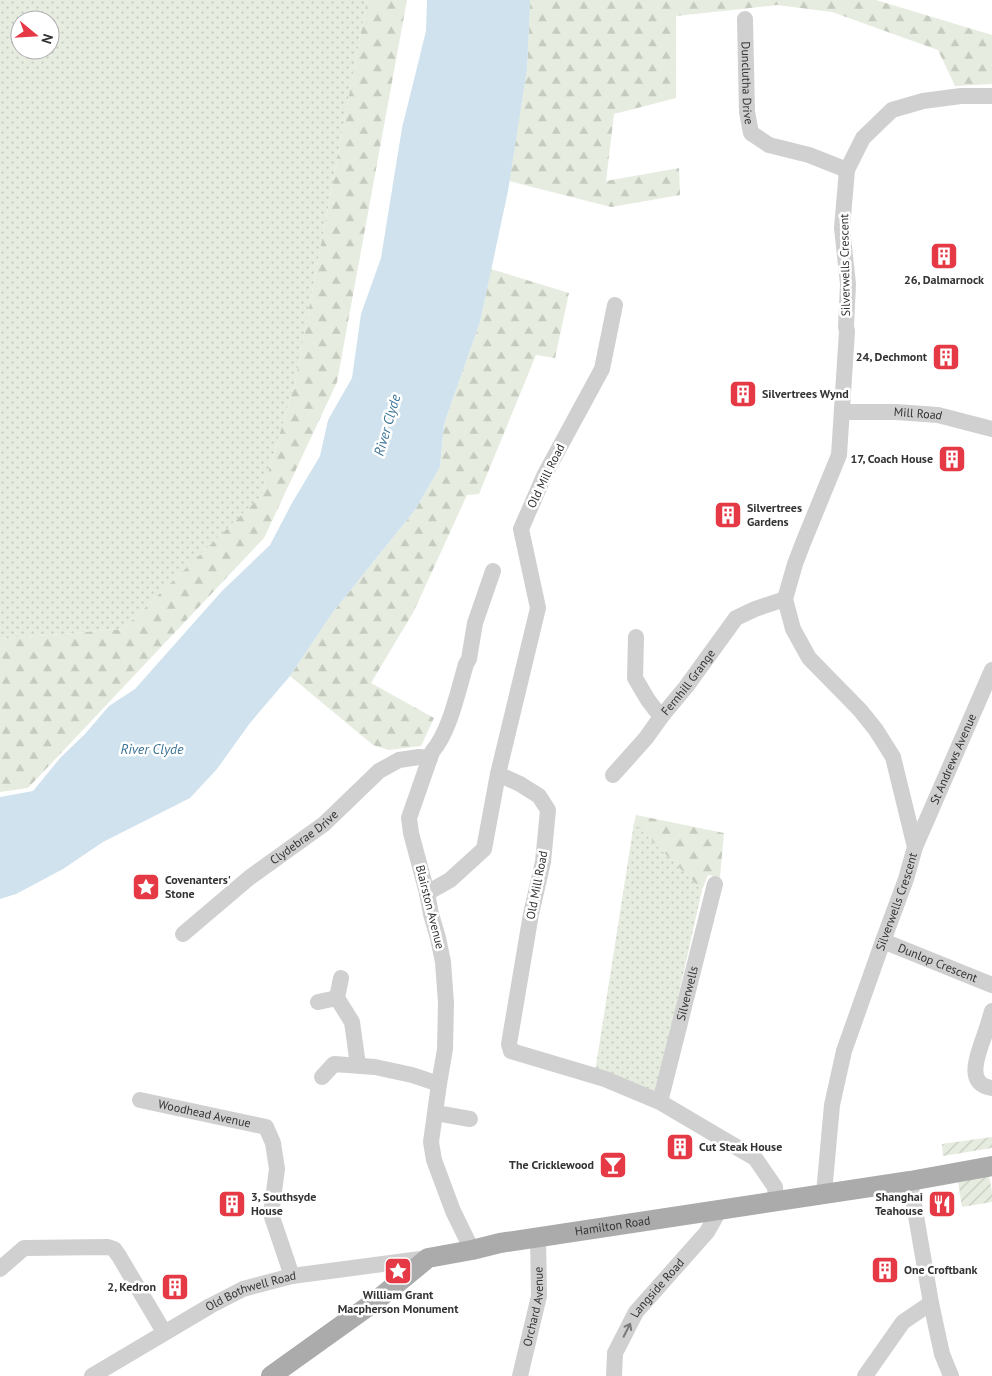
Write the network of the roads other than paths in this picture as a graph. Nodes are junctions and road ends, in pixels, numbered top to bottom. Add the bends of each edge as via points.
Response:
1 (744, 19) dead end
2 (992, 96) edge
3 (847, 170) junction
4 (615, 305) dead end
5 (843, 412) junction
6 (992, 429) edge
7 (493, 571) dead end
8 (784, 599) junction
9 (636, 637) dead end
10 (990, 678) edge
11 (661, 717) junction
12 (430, 758) junction
13 (498, 774) junction
14 (613, 775) dead end
15 (915, 847) junction
16 (715, 884) dead end
17 (427, 892) junction
18 (183, 934) dead end
19 (883, 941) junction
20 (341, 978) dead end
21 (992, 985) edge
22 (336, 998) junction
23 (318, 1002) dead end
24 (992, 1011) edge
25 (358, 1066) junction
26 (322, 1077) dead end
27 (439, 1084) junction
28 (992, 1088) edge
29 (140, 1100) dead end
30 (660, 1102) junction
31 (436, 1113) junction
32 (470, 1118) dead end
33 (992, 1166) edge
34 (910, 1181) junction
35 (824, 1193) junction
36 (776, 1200) junction
37 (720, 1209) junction
38 (538, 1236) junction
39 (472, 1250) junction
40 (428, 1258) junction
41 (0, 1269) edge
42 (292, 1276) junction
43 (931, 1303) junction
44 (164, 1332) junction
45 (92, 1376) edge
46 (271, 1376) edge
47 (520, 1376) edge
48 (614, 1376) edge
49 (865, 1376) edge
50 (951, 1376) edge

1 - 3 street, Dunclutha Drive via 747,112 751,134 769,145 809,155
2 - 3 street, Silverwells Crescent via 923,101 892,110 863,138
3 - 5 street, Silverwells Crescent via 842,228 848,284
4 - 13 street, Old Mill Road via 602,369 545,474 521,529 538,608
5 - 6 street, Mill Road via 938,415
5 - 8 street, Silverwells Crescent via 839,456
7 - 12 street, Blairston Avenue via 475,623 469,660 454,708
8 - 11 street, Fernhill Grange via 736,618
8 - 15 street, Silverwells Crescent via 793,629 809,658 860,710 893,757
9 - 11 street, Fernhill Grange via 635,678
10 - 15 street, St Andrews Avenue
11 - 14 street
12 - 17 street, Blairston Avenue via 409,818
12 - 18 street, Clydebrae Drive via 399,760 379,771 324,824 249,878
13 - 17 street via 484,849 450,880
13 - 30 street, Old Mill Road via 539,796 548,810 543,862 509,1044 511,1052 605,1079
15 - 19 street, Silverwells Crescent
16 - 30 street, Silverwells
17 - 27 street, Blairston Avenue via 443,962 446,1002 445,1049
19 - 21 street, Dunlop Crescent
19 - 35 street, Silverwells Crescent via 844,1051 832,1106
20 - 22 street
22 - 23 street
22 - 25 street via 352,1022
24 - 28 street via 975,1072 985,1087
25 - 26 street via 334,1064
25 - 27 street via 376,1066
27 - 31 street, Blairston Avenue
29 - 42 street, Woodhead Avenue via 266,1127 273,1143 277,1169 271,1214
30 - 36 street, Old Mill Road via 755,1158 775,1188
31 - 32 street
31 - 39 street, Blairston Avenue via 431,1142 434,1160
33 - 34 main road, Hamilton Road
34 - 35 main road, Hamilton Road
34 - 43 street
35 - 36 main road, Hamilton Road
36 - 37 main road, Hamilton Road
37 - 38 main road, Hamilton Road
48 -> 37 street, Langside Road via 615,1353 636,1312 707,1232
38 - 39 main road, Hamilton Road
38 - 47 street, Orchard Avenue via 539,1296
39 - 40 main road, Hamilton Road
40 - 42 street, Old Bothwell Road
40 - 46 main road, Hamilton Road via 377,1300
41 - 44 street via 24,1248 114,1249
42 - 44 street, Old Bothwell Road via 243,1289
43 - 49 street via 903,1322
43 - 50 street via 942,1354
44 - 45 street, Old Bothwell Road

